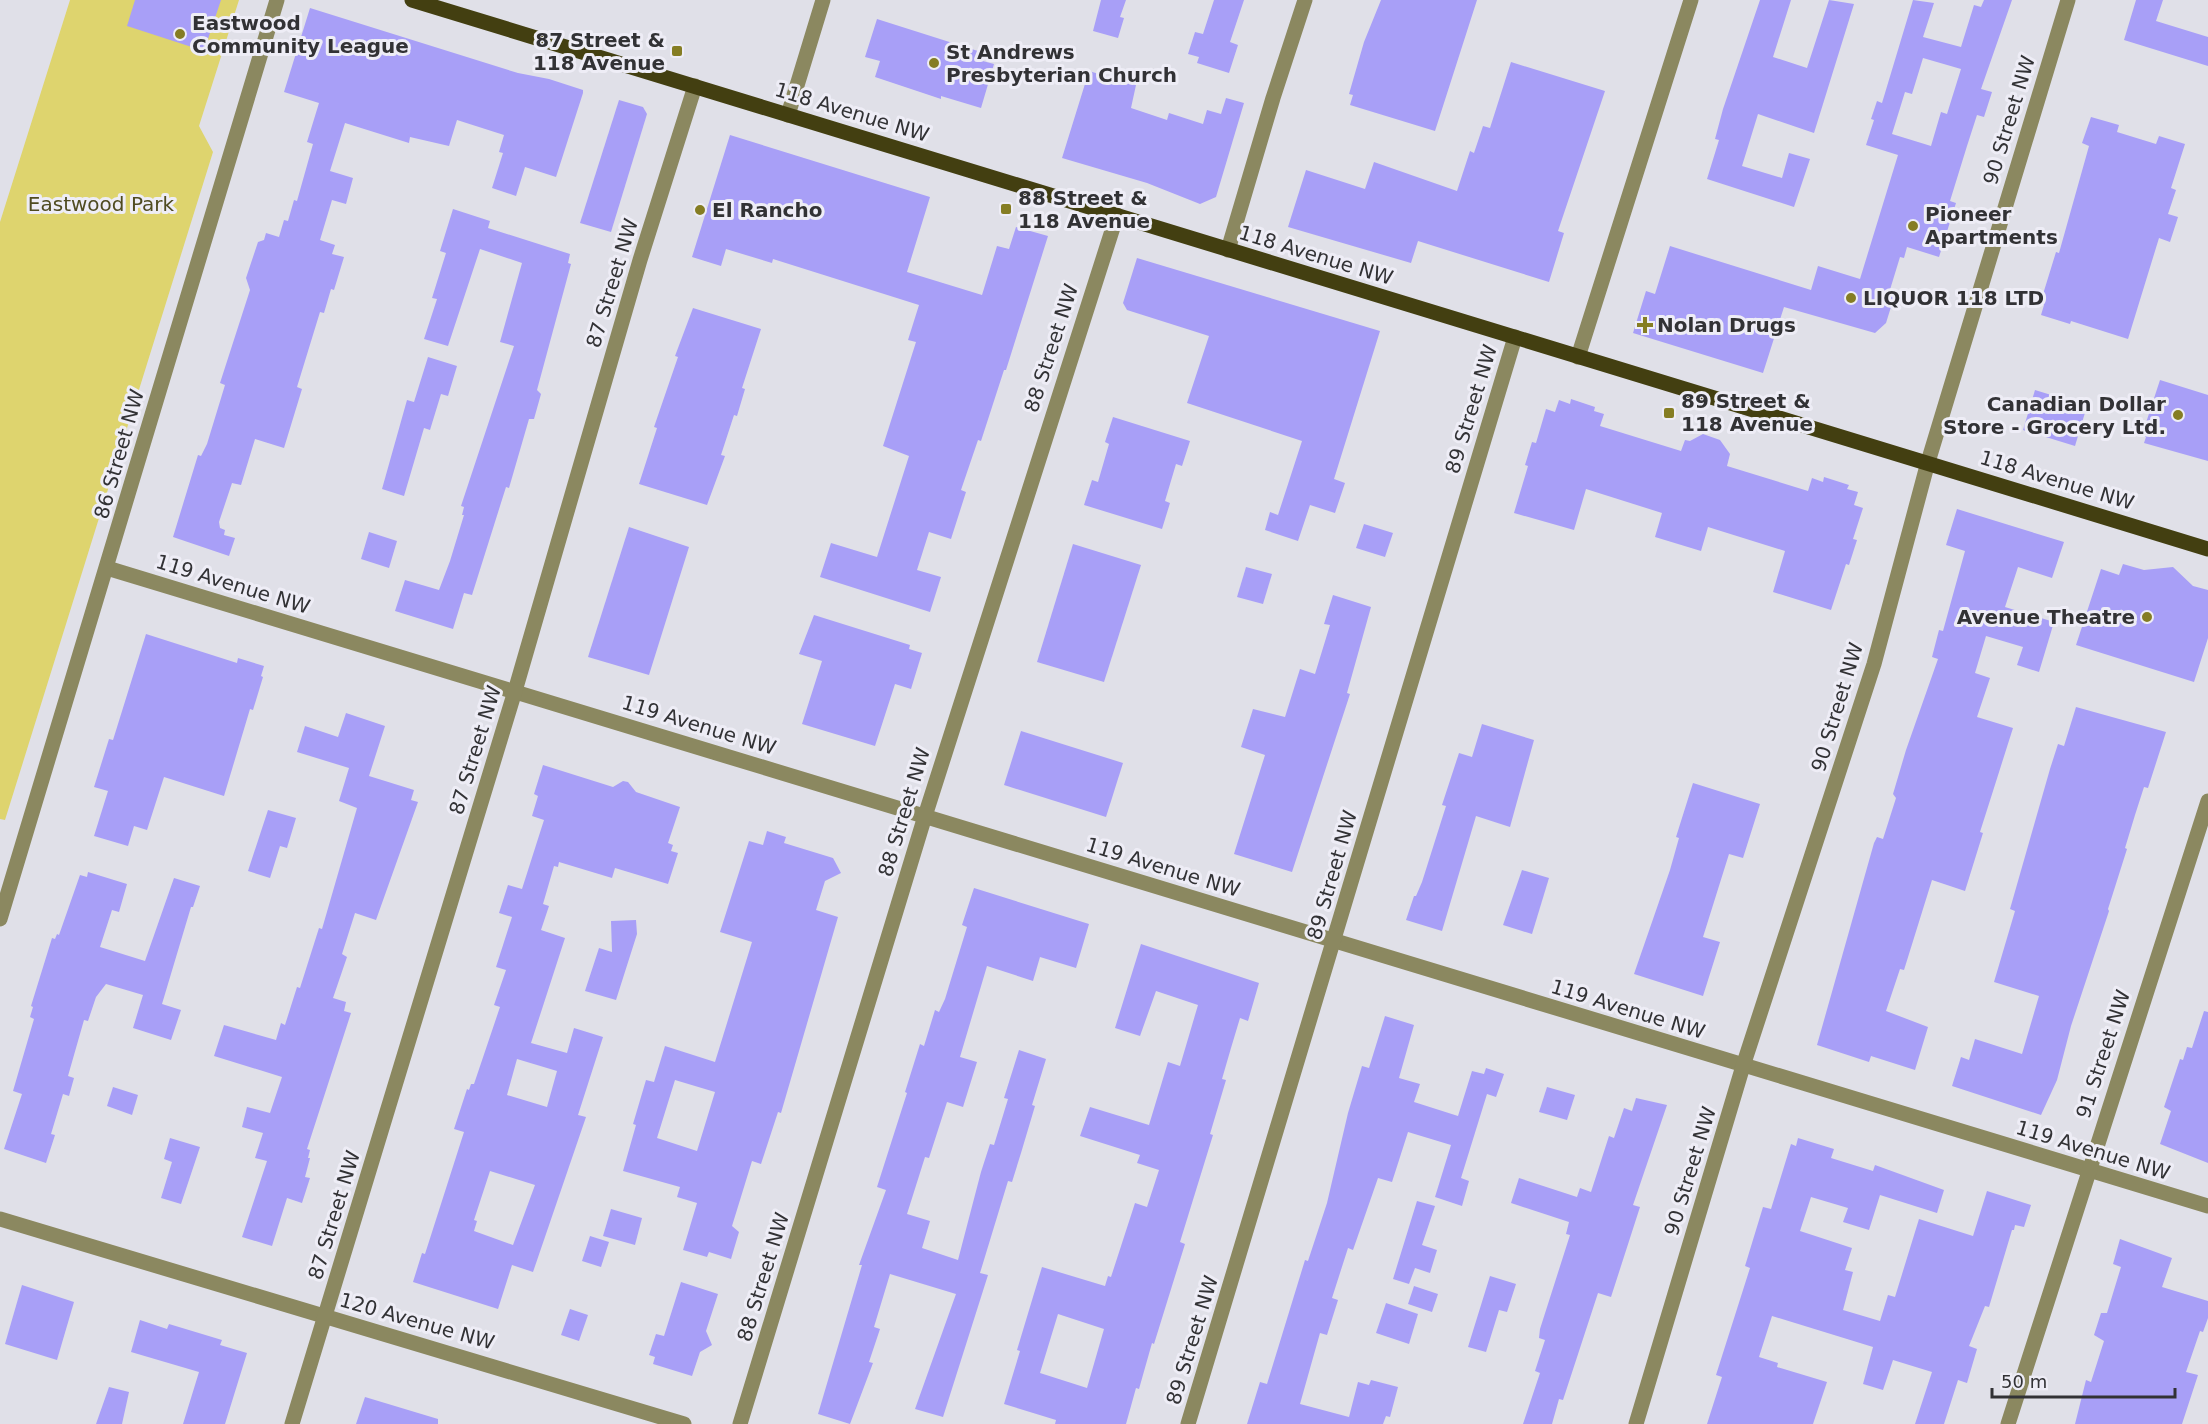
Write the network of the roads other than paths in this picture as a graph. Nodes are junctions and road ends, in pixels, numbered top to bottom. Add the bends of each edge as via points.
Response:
1 (277, 0) edge
2 (412, 0) edge
3 (823, 0) edge
4 (1305, 0) edge
5 (1691, 0) edge
6 (2068, 0) edge
7 (441, 4) edge
8 (695, 86) junction
9 (788, 115) junction
10 (1117, 215) junction
11 (1228, 250) junction
12 (1515, 337) junction
13 (1578, 357) junction
14 (1928, 462) junction
15 (2208, 549) edge
16 (107, 568) junction
17 (515, 691) junction
18 (2208, 801) edge
19 (925, 816) junction
20 (0, 919) edge
21 (1334, 941) junction
22 (1743, 1066) junction
23 (2087, 1171) junction
24 (2208, 1206) edge
25 (0, 1219) edge
26 (325, 1316) junction
27 (292, 1424) edge
28 (684, 1424) edge
29 (740, 1424) edge
30 (1188, 1424) edge
31 (1636, 1424) edge
32 (2008, 1424) edge

1 - 16 street, 86 Street NW
2 - 7 main road, 118 Avenue NW
3 - 9 street
4 - 11 street
5 - 13 street
6 - 14 street, 90 Street NW
7 - 8 main road, 118 Avenue NW
8 - 9 main road, 118 Avenue NW
8 - 17 street, 87 Street NW via 640,260
9 - 10 main road, 118 Avenue NW
10 - 11 main road, 118 Avenue NW
10 - 19 street, 88 Street NW
11 - 12 main road, 118 Avenue NW
12 - 13 main road, 118 Avenue NW
12 - 21 street, 89 Street NW
13 - 14 main road, 118 Avenue NW
14 - 15 main road, 118 Avenue NW
14 - 22 street, 90 Street NW via 1874,664
16 - 17 street, 119 Avenue NW
16 - 20 street, 86 Street NW
17 - 19 street, 119 Avenue NW
17 - 26 street, 87 Street NW
18 - 23 street, 91 Street NW
19 - 21 street, 119 Avenue NW
19 - 29 street, 88 Street NW
21 - 22 street, 119 Avenue NW
21 - 30 street, 89 Street NW
22 - 23 street, 119 Avenue NW
22 - 31 street, 90 Street NW
23 - 24 street, 119 Avenue NW
23 - 32 street, 91 Street NW
25 - 26 street, 120 Avenue NW
26 - 27 street, 87 Street NW
26 - 28 street, 120 Avenue NW

